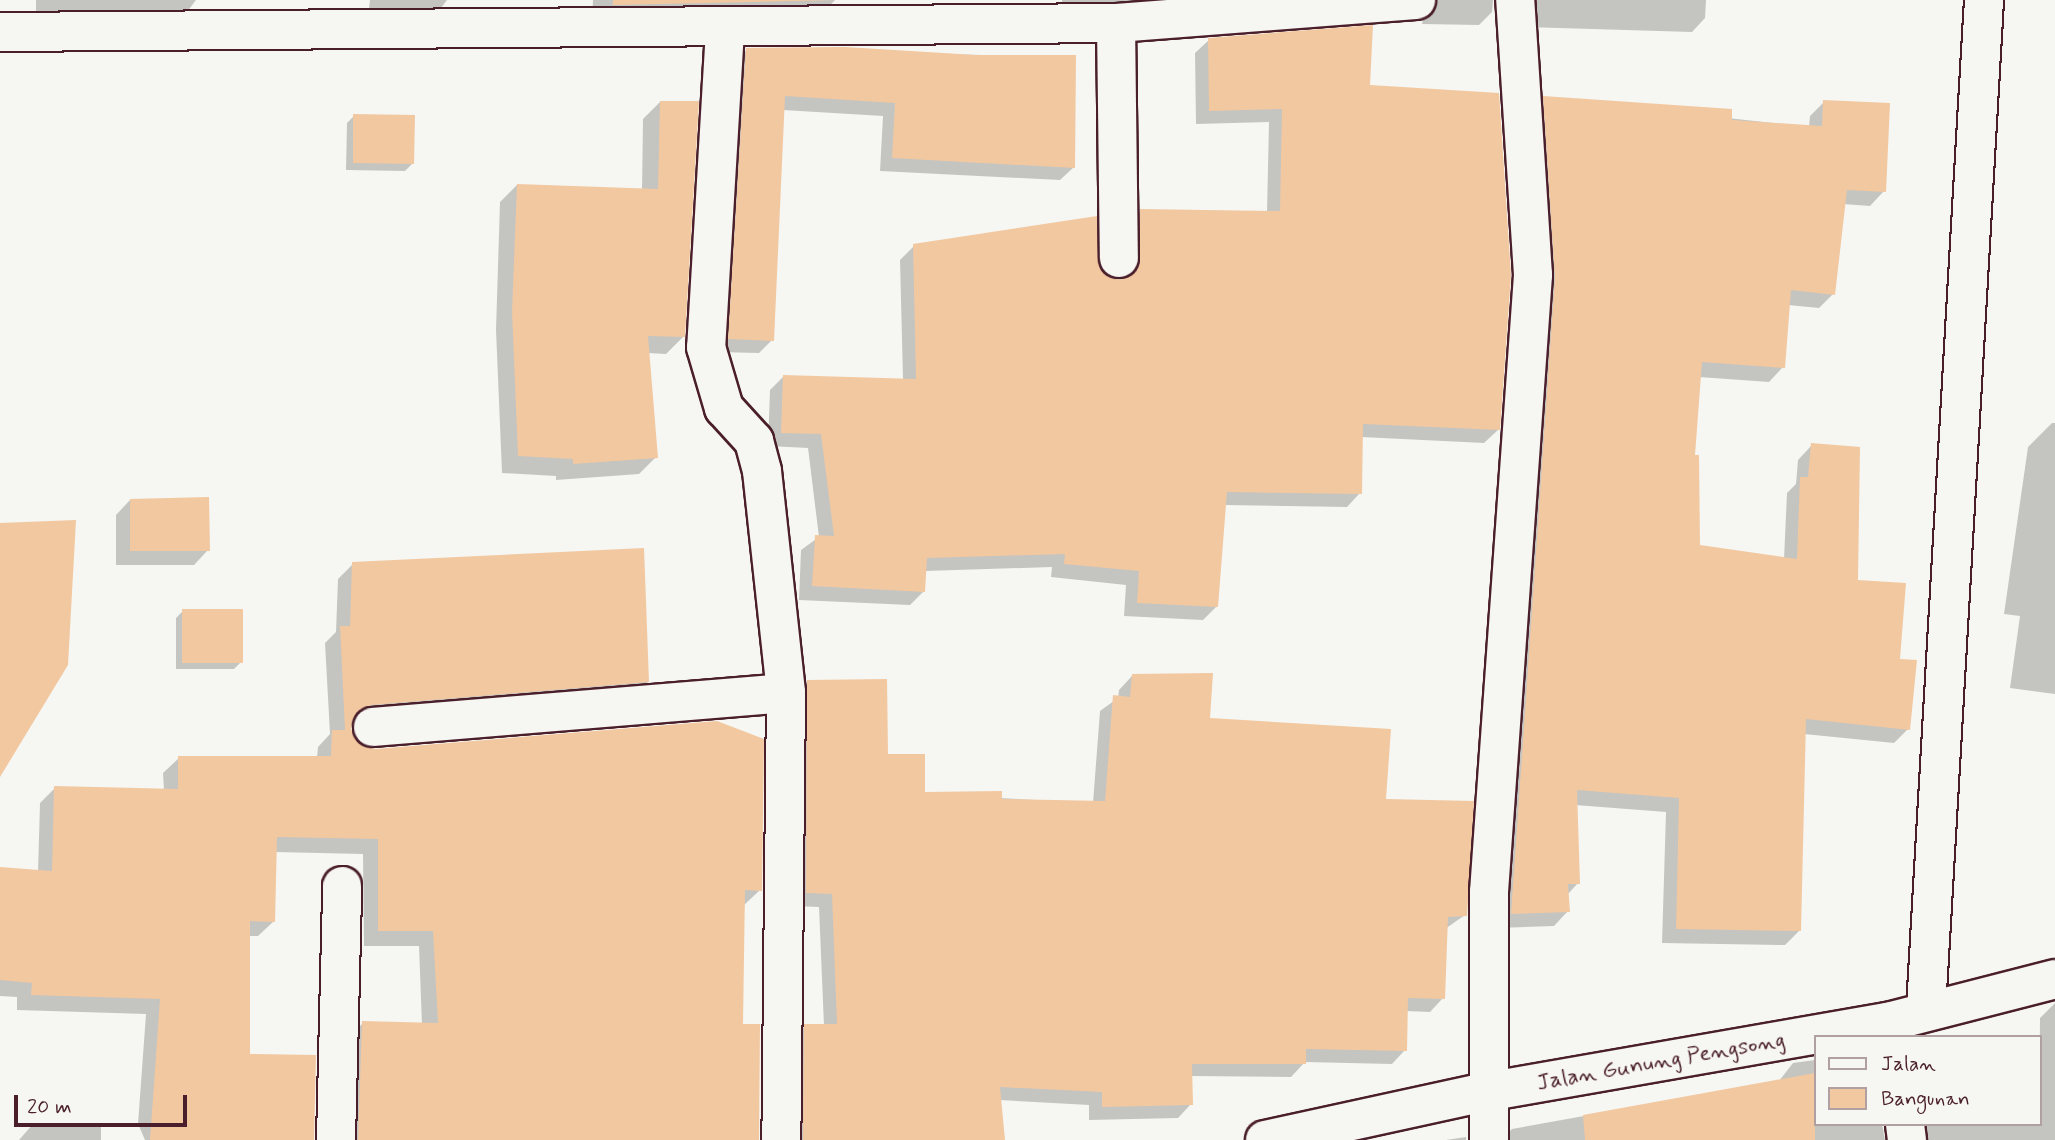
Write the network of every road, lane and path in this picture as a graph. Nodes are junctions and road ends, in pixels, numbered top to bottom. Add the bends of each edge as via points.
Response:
1 (1416, 0) edge
2 (1515, 0) edge
3 (1984, 0) edge
4 (1116, 23) junction
5 (725, 30) junction
6 (0, 32) edge
7 (1119, 258) dead end
8 (786, 693) junction
9 (373, 727) dead end
10 (342, 886) dead end
11 (2055, 979) edge
12 (1926, 1009) junction
13 (1889, 1029) edge
14 (1851, 1035) edge
15 (1814, 1041) edge
16 (1486, 1092) junction
17 (336, 1140) edge
18 (781, 1140) edge
19 (1265, 1140) edge
20 (1489, 1140) edge

1 - 4 street
2 - 16 street via 1533,275 1489,892
3 - 12 street
4 - 5 street
4 - 7 street
5 - 6 street
5 - 8 street via 706,347 724,408 754,441 762,471
8 - 9 street
8 - 18 street
10 - 17 street
11 - 12 street, Jalan Gunung Pengsong
12 - 13 street, Jalan Gunung Pengsong
13 - 14 street, Jalan Gunung Pengsong
15 - 16 street, Jalan Gunung Pengsong
16 - 19 street, Jalan Gunung Pengsong
16 - 20 street

